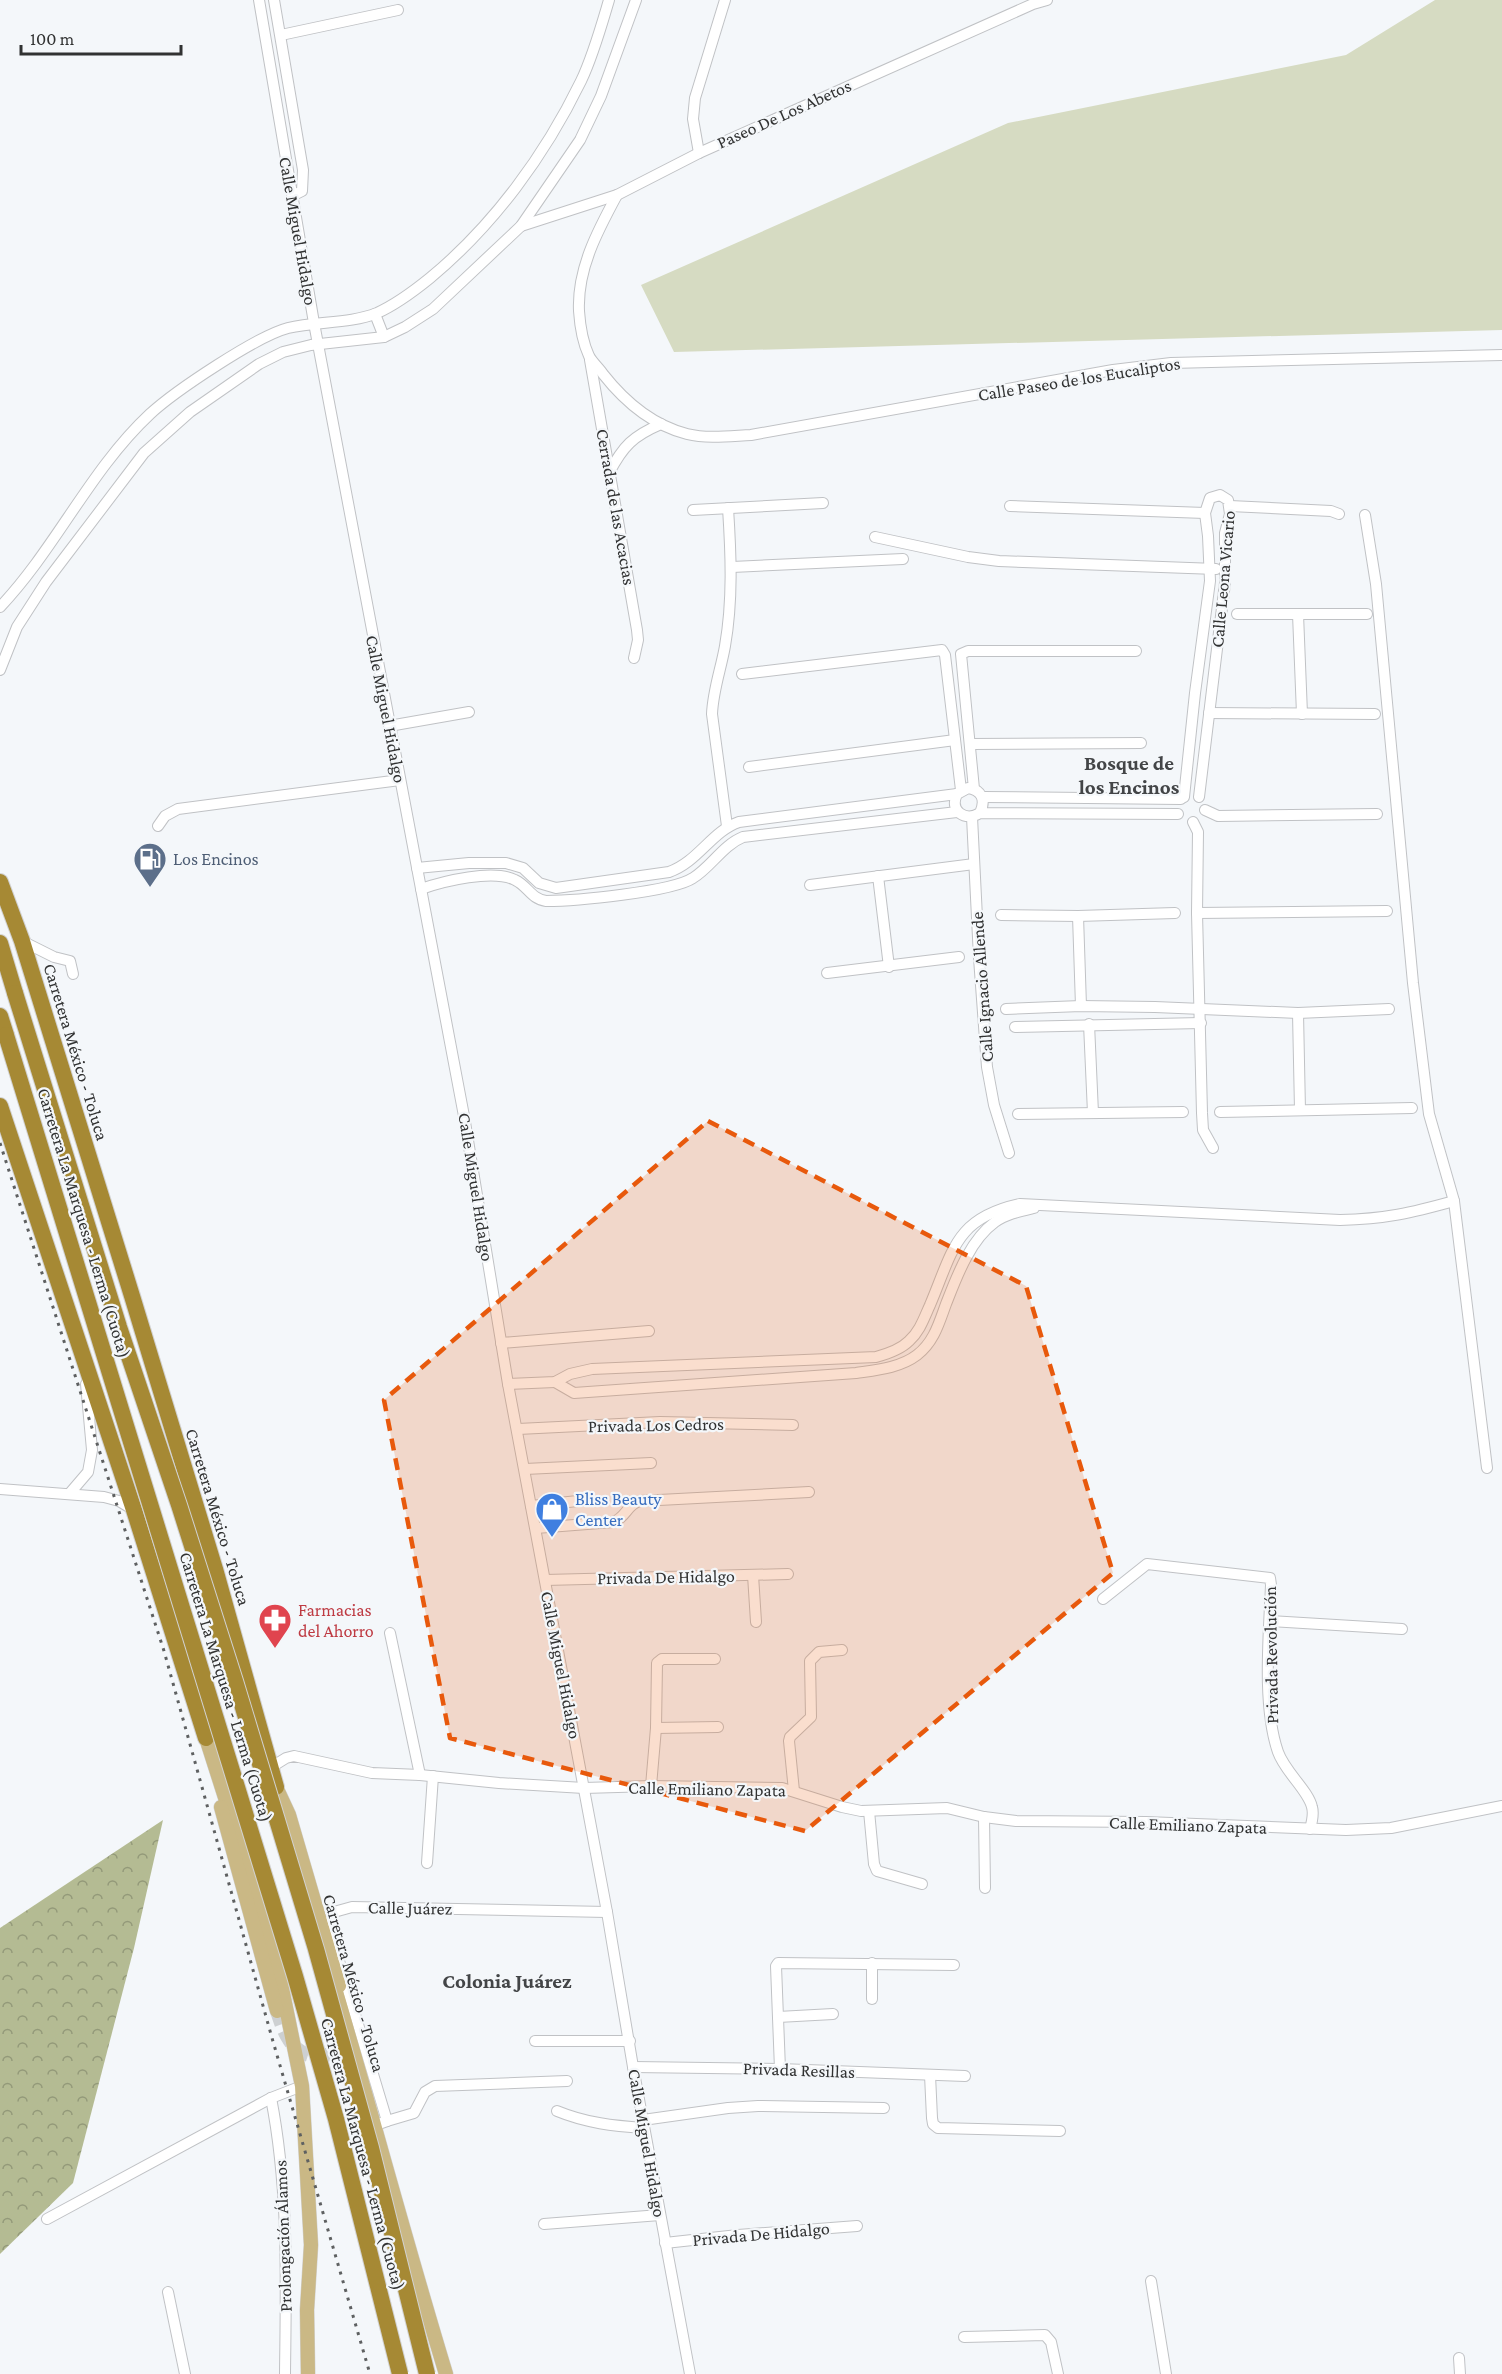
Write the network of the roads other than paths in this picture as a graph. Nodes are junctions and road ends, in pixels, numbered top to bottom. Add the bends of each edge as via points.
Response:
1 (259, 0) edge
2 (274, 0) edge
3 (609, 0) edge
4 (636, 0) edge
5 (725, 0) edge
6 (1047, 0) edge
7 (398, 10) dead end
8 (281, 35) junction
9 (699, 153) junction
10 (617, 195) junction
11 (292, 196) junction
12 (521, 226) junction
13 (375, 314) junction
14 (314, 322) junction
15 (384, 337) junction
16 (319, 345) junction
17 (1502, 355) edge
18 (590, 357) junction
19 (661, 424) junction
20 (609, 474) junction
21 (823, 503) dead end
22 (1010, 506) dead end
23 (1230, 506) junction
24 (728, 508) junction
25 (693, 510) dead end
26 (1205, 513) junction
27 (1339, 514) dead end
28 (1365, 515) dead end
29 (875, 537) dead end
30 (903, 560) dead end
31 (732, 567) junction
32 (1210, 568) junction
33 (1226, 569) junction
34 (0, 607) edge
35 (1237, 614) dead end
36 (1298, 614) junction
37 (1367, 614) dead end
38 (1136, 651) dead end
39 (634, 658) dead end
40 (0, 669) edge
41 (742, 674) dead end
42 (1195, 693) junction
43 (1211, 696) junction
44 (469, 712) dead end
45 (1209, 713) junction
46 (1302, 714) junction
47 (1375, 714) dead end
48 (389, 726) junction
49 (955, 740) junction
50 (1140, 743) dead end
51 (971, 744) junction
52 (749, 767) dead end
53 (400, 780) junction
54 (959, 792) junction
55 (978, 793) junction
56 (1199, 797) junction
57 (1183, 798) junction
58 (1205, 810) junction
59 (957, 812) junction
60 (1178, 814) junction
61 (1377, 814) dead end
62 (976, 815) junction
63 (1192, 822) junction
64 (158, 826) dead end
65 (727, 826) junction
66 (700, 853) junction
67 (486, 863) junction
68 (710, 864) junction
69 (974, 864) junction
70 (442, 866) junction
71 (417, 868) junction
72 (878, 876) junction
73 (487, 877) junction
74 (0, 882) edge
75 (444, 882) junction
76 (810, 885) dead end
77 (421, 889) junction
78 (1387, 911) dead end
79 (1175, 913) dead end
80 (1197, 913) junction
81 (1001, 915) dead end
82 (1078, 916) junction
83 (22, 941) junction
84 (0, 943) edge
85 (959, 957) dead end
86 (889, 967) junction
87 (827, 973) dead end
88 (73, 974) dead end
89 (1081, 1006) junction
90 (1006, 1009) dead end
91 (1201, 1009) junction
92 (1389, 1010) dead end
93 (1298, 1013) junction
94 (0, 1016) edge
95 (1202, 1023) junction
96 (1089, 1024) junction
97 (1015, 1026) dead end
98 (0, 1106) edge
99 (1412, 1108) dead end
100 (1300, 1110) junction
101 (1183, 1112) dead end
102 (1220, 1112) dead end
103 (1093, 1113) junction
104 (1018, 1114) dead end
105 (1214, 1148) dead end
106 (1009, 1153) dead end
107 (1454, 1201) junction
108 (1043, 1206) junction
109 (946, 1304) junction
110 (649, 1330) dead end
111 (919, 1330) junction
112 (501, 1343) junction
113 (83, 1356) junction
114 (555, 1382) junction
115 (508, 1384) junction
116 (793, 1425) dead end
117 (518, 1429) junction
118 (651, 1463) dead end
119 (1486, 1468) dead end
120 (525, 1469) junction
121 (0, 1489) edge
122 (809, 1492) dead end
123 (70, 1493) junction
124 (587, 1500) dead end
125 (531, 1506) junction
126 (134, 1510) junction
127 (536, 1528) junction
128 (788, 1574) dead end
129 (753, 1575) junction
130 (545, 1580) junction
131 (1103, 1599) dead end
132 (1270, 1621) junction
133 (756, 1622) dead end
134 (1402, 1629) dead end
135 (390, 1633) dead end
136 (842, 1650) dead end
137 (715, 1659) dead end
138 (718, 1727) dead end
139 (656, 1728) junction
140 (206, 1738) junction
141 (270, 1768) junction
142 (420, 1775) junction
143 (433, 1776) junction
144 (651, 1786) junction
145 (276, 1787) junction
146 (584, 1788) junction
147 (794, 1791) junction
148 (1502, 1806) edge
149 (869, 1811) junction
150 (984, 1818) junction
151 (1310, 1829) junction
152 (427, 1863) dead end
153 (922, 1884) dead end
154 (985, 1888) dead end
155 (607, 1912) junction
156 (872, 1963) junction
157 (954, 1965) dead end
158 (342, 1996) dead end
159 (872, 1999) dead end
160 (278, 2011) tunnel mouth
161 (833, 2014) dead end
162 (778, 2017) junction
163 (535, 2041) dead end
164 (630, 2041) junction
165 (633, 2067) junction
166 (780, 2069) junction
167 (930, 2075) junction
168 (965, 2076) dead end
169 (567, 2081) dead end
170 (302, 2086) junction
171 (271, 2098) junction
172 (884, 2108) dead end
173 (557, 2111) dead end
174 (381, 2123) junction
175 (644, 2124) junction
176 (1060, 2131) dead end
177 (660, 2215) junction
178 (47, 2219) dead end
179 (544, 2224) dead end
180 (857, 2226) dead end
181 (665, 2243) junction
182 (1151, 2281) dead end
183 (168, 2292) dead end
184 (964, 2337) dead end
185 (1459, 2358) dead end
186 (185, 2374) edge
187 (285, 2374) edge
188 (308, 2374) edge
189 (400, 2374) edge
190 (427, 2374) edge
191 (446, 2374) edge
192 (690, 2374) edge
193 (1058, 2374) edge
194 (1166, 2374) edge
195 (1460, 2374) edge

1 - 11 street, Calle Miguel Hidalgo
2 - 8 street
3 - 13 street via 582,80 527,171 479,232 444,266 395,304
4 - 12 street via 601,96 580,140
5 - 9 street via 695,98 693,119
6 - 9 street, Paseo De Los Abetos
7 - 8 street
8 - 11 street via 303,170 302,191
9 - 10 street, Paseo De Los Abetos
10 - 12 street, Paseo De Los Abetos
10 - 18 street, Calle Paseo de los Eucaliptos via 593,239 580,290 579,311
11 - 14 street, Calle Miguel Hidalgo
12 - 15 street via 433,309
13 - 14 street
13 - 15 street
14 - 16 street, Calle Miguel Hidalgo
14 - 34 street via 285,329 239,353 150,414 109,461
15 - 16 street
16 - 40 street via 283,352 259,364 189,412 144,453 46,582 17,627
16 - 48 street, Calle Miguel Hidalgo
17 - 19 street, Calle Paseo de los Eucaliptos via 1171,363 751,435 716,438 687,434
18 - 19 street, Calle Paseo de los Eucaliptos via 624,398
18 - 20 street, Cerrada de las Acacias
19 - 20 street via 629,442
20 - 39 street, Cerrada de las Acacias via 637,630
21 - 24 street
22 - 26 street
23 - 26 street, Calle Leona Vicario via 1226,497 1215,495
23 - 27 street
23 - 33 street, Calle Leona Vicario via 1225,533
24 - 25 street
24 - 31 street
26 - 32 street, Calle Leona Vicario
28 - 107 street via 1376,584 1429,1114
29 - 32 street via 999,561
30 - 31 street
31 - 65 street via 725,646 712,714
32 - 33 street
32 - 42 street, Calle Leona Vicario
33 - 43 street, Calle Leona Vicario
35 - 36 street
36 - 37 street
36 - 46 street
38 - 51 street via 961,654
41 - 49 street via 944,651
42 - 43 street
42 - 57 street, Calle Leona Vicario
43 - 45 street, Calle Leona Vicario
44 - 48 street
45 - 46 street
45 - 56 street, Calle Leona Vicario
46 - 47 street
48 - 53 street, Calle Miguel Hidalgo
49 - 52 street
49 - 54 street
50 - 51 street
51 - 55 street
53 - 64 street via 178,809 165,816
53 - 71 street, Calle Miguel Hidalgo
54 - 55 street
54 - 59 street via 954,806
54 - 65 street
55 - 57 street
55 - 62 street via 984,806
56 - 57 street
56 - 58 street
57 - 60 street
58 - 61 street via 1218,816
58 - 63 street via 1201,819
59 - 62 street via 964,817
59 - 68 street via 743,837
60 - 62 street
60 - 63 street
62 - 69 street, Calle Ignacio Allende
63 - 80 street via 1198,832
65 - 66 street
66 - 67 street via 669,872 556,888 539,883 515,865
66 - 68 street
67 - 70 street
67 - 73 street
68 - 73 street via 676,886 556,901 539,900 517,881
69 - 72 street
69 - 106 street, Calle Ignacio Allende via 987,1066
70 - 71 street
70 - 75 street
71 - 77 street, Calle Miguel Hidalgo
72 - 76 street
72 - 86 street
73 - 75 street
74 - 83 highway, Carretera México - Toluca
75 - 77 street
77 - 112 street, Calle Miguel Hidalgo
78 - 80 street
79 - 82 street
80 - 91 street
81 - 82 street
82 - 89 street
83 - 88 street via 69,961
83 - 141 highway, Carretera México - Toluca via 211,1558
84 - 190 highway, Carretera La Marquesa - Lerma (Cuota), bridge via 93,1248 235,1681 312,1937 371,2148
85 - 86 street
86 - 87 street
89 - 90 street
89 - 91 street
91 - 93 street
91 - 95 street
92 - 93 street
93 - 100 street
94 - 189 highway, Carretera La Marquesa - Lerma (Cuota), bridge via 295,1976 336,2119
95 - 96 street
95 - 105 street via 1203,1130
96 - 97 street
96 - 103 street
98 - 113 highway
99 - 100 street
100 - 102 street
101 - 103 street
103 - 104 street
107 - 108 street via 1404,1215 1358,1220
107 - 119 street
108 - 109 street via 996,1221 980,1236
108 - 111 street via 1020,1204 996,1209 968,1227 957,1241
109 - 111 street
109 - 114 street via 938,1329 916,1356 877,1370 574,1394
110 - 112 street
111 - 114 street via 908,1343 876,1357 592,1369
112 - 115 street, Calle Miguel Hidalgo
113 - 123 street via 92,1450 88,1472
113 - 126 highway
114 - 115 street
115 - 117 street, Calle Miguel Hidalgo
116 - 117 street, Privada Los Cedros via 660,1422
117 - 120 street, Calle Miguel Hidalgo
118 - 120 street
120 - 125 street, Calle Miguel Hidalgo
121 - 123 street
122 - 127 street via 640,1501 632,1504 621,1520
123 - 126 street via 104,1497
124 - 125 street
125 - 127 street, Calle Miguel Hidalgo
126 - 140 highway
127 - 130 street, Calle Miguel Hidalgo
128 - 129 street, Privada De Hidalgo
129 - 130 street, Privada De Hidalgo
129 - 133 street
130 - 146 street, Calle Miguel Hidalgo
131 - 132 street, Privada Revolución via 1147,1564 1266,1576 1271,1581
132 - 134 street
132 - 151 street, Privada Revolución via 1272,1731 1288,1772 1310,1800
135 - 142 street
136 - 147 street via 819,1652 810,1661 811,1717 789,1741
137 - 139 street via 658,1661
138 - 139 street
139 - 144 street
140 - 160 main road via 224,1824
140 - 170 main road via 275,1954
141 - 142 street, Calle Emiliano Zapata via 294,1756 372,1773
141 - 145 highway, Carretera México - Toluca
142 - 143 street, Calle Emiliano Zapata
143 - 146 street, Calle Emiliano Zapata
143 - 152 street
144 - 146 street, Calle Emiliano Zapata
144 - 147 street, Calle Emiliano Zapata
145 - 158 main road via 289,1815
145 - 174 main road, Carretera México - Toluca
146 - 155 street, Calle Miguel Hidalgo
147 - 149 street, Calle Emiliano Zapata via 842,1807
148 - 151 street, Calle Emiliano Zapata via 1391,1828
149 - 150 street, Calle Emiliano Zapata via 947,1809
149 - 153 street via 877,1871
150 - 151 street, Calle Emiliano Zapata
150 - 154 street
155 - 164 street, Calle Miguel Hidalgo
155 - 174 street, Calle Juárez via 352,1907 334,1912 331,1934
156 - 157 street
156 - 159 street
156 - 162 street via 778,1963
161 - 162 street
162 - 166 street
163 - 164 street
164 - 165 street, Calle Miguel Hidalgo
165 - 166 street, Privada Resillas
165 - 175 street, Calle Miguel Hidalgo
166 - 167 street, Privada Resillas
167 - 168 street, Privada Resillas
167 - 176 street via 933,2124 939,2128
169 - 174 street via 435,2086 425,2092 414,2113
170 - 171 street
170 - 188 main road via 311,2245
171 - 178 street
171 - 187 street, Prolongación Álamos via 283,2176
172 - 175 street via 748,2107
173 - 175 street via 604,2125
174 - 191 main road, Carretera México - Toluca via 412,2265
175 - 177 street, Calle Miguel Hidalgo
177 - 179 street
177 - 181 street, Calle Miguel Hidalgo
180 - 181 street, Privada De Hidalgo
181 - 192 street, Calle Miguel Hidalgo
182 - 194 street
183 - 186 street
184 - 193 street via 1045,2335 1051,2342
185 - 195 street

